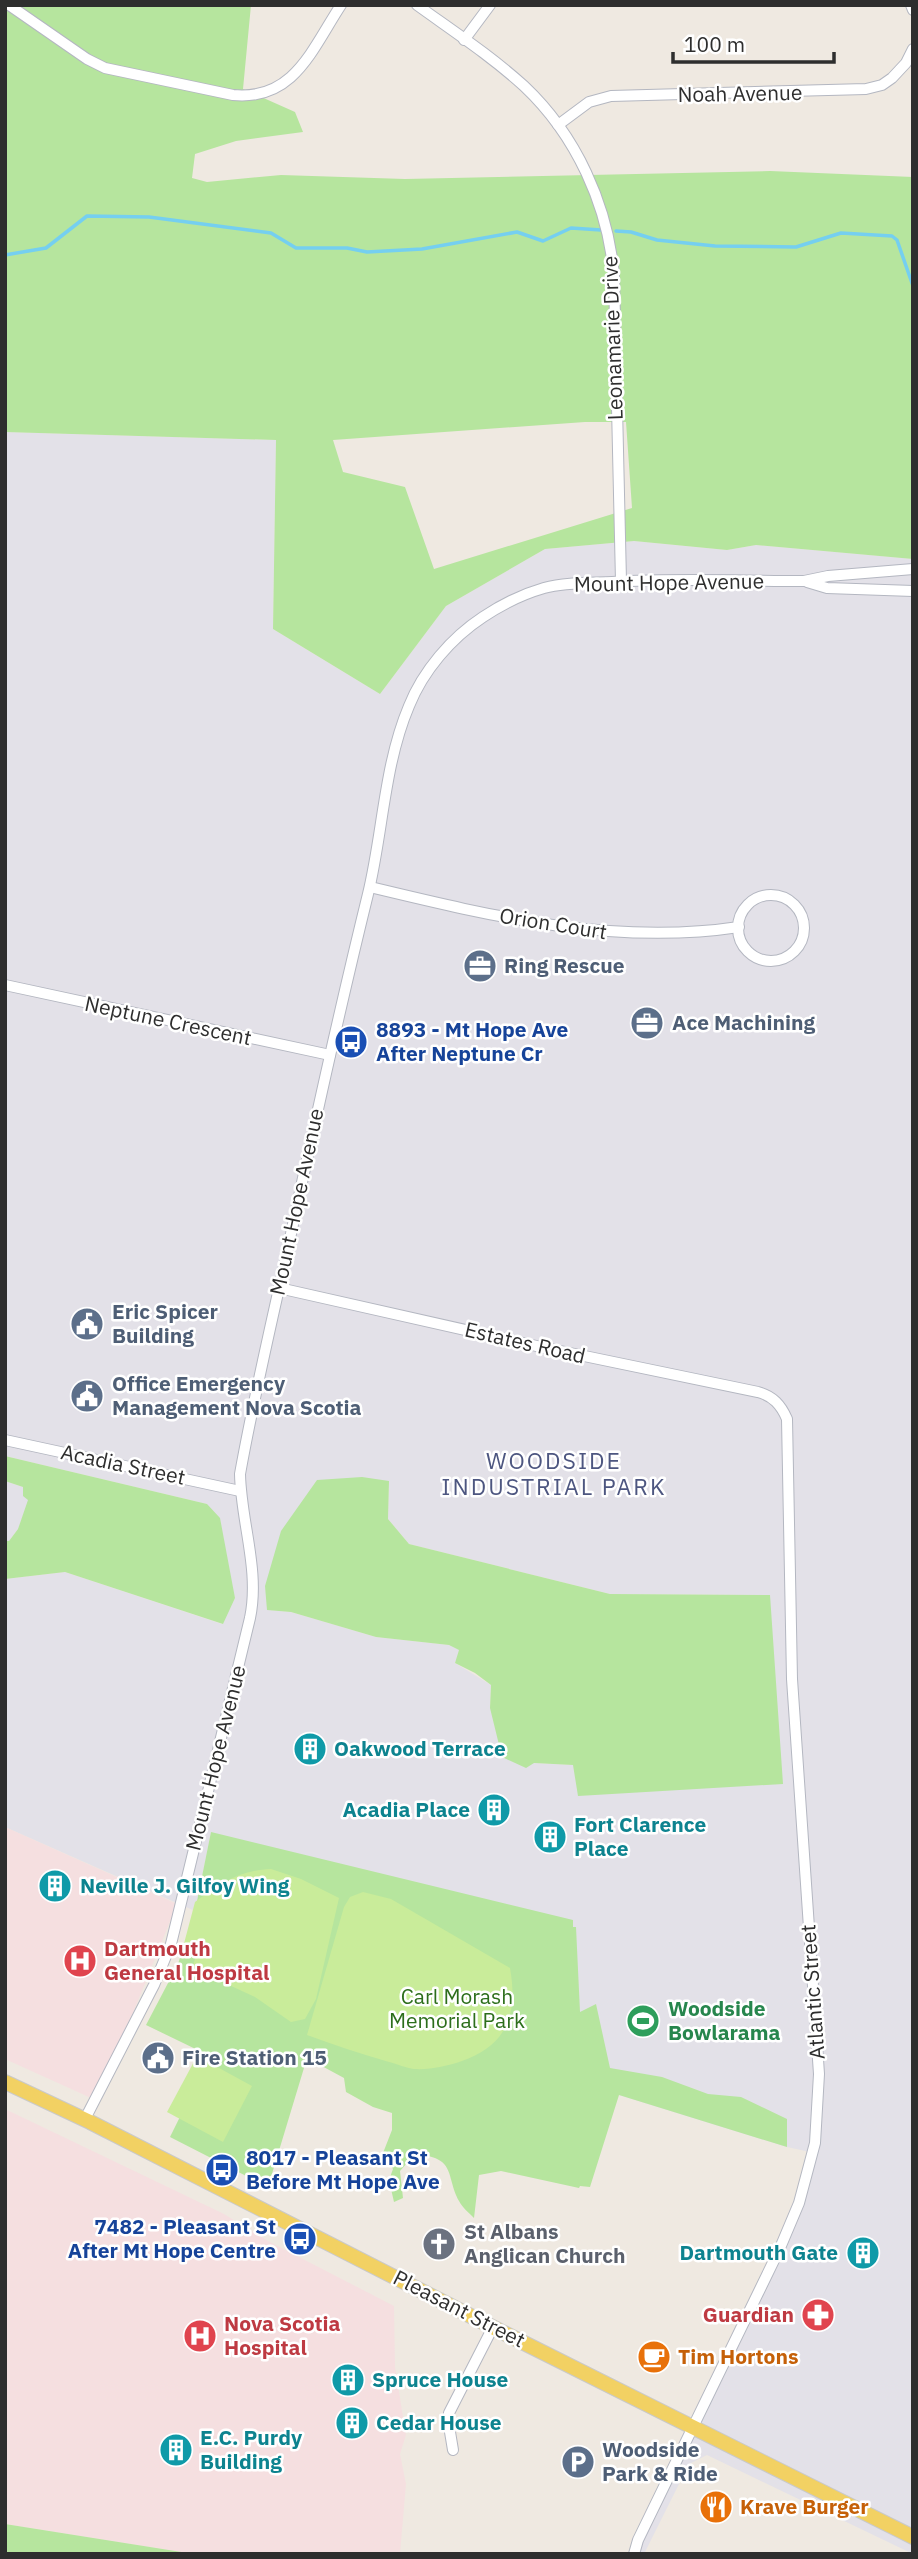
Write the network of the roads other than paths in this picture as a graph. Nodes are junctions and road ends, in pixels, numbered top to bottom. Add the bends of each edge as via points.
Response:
1 (9, 5) edge
2 (341, 5) edge
3 (417, 5) edge
4 (490, 5) edge
5 (464, 40) junction
6 (913, 49) edge
7 (558, 125) junction
8 (913, 569) edge
9 (621, 581) junction
10 (804, 581) junction
11 (913, 592) edge
12 (370, 887) junction
13 (738, 928) junction
14 (5, 985) edge
15 (330, 1055) junction
16 (279, 1287) junction
17 (771, 1397) joint
18 (5, 1440) edge
19 (240, 1491) junction
20 (5, 2082) edge
21 (85, 2119) junction
22 (493, 2327) junction
23 (694, 2426) junction
24 (453, 2450) dead end
25 (913, 2537) edge
26 (634, 2554) edge

1 - 2 street via 105,68 248,96 272,91 292,76
3 - 5 street, Leonamarie Drive
4 - 5 street
5 - 7 street, Leonamarie Drive via 523,85
6 - 7 street, Noah Avenue via 896,74 872,88 611,96 589,102
7 - 9 street, Leonamarie Drive via 595,192 614,265
8 - 10 street, Mount Hope Avenue
9 - 10 street, Mount Hope Avenue
9 - 12 street, Mount Hope Avenue via 546,588 526,595 482,618 444,651 425,675 401,727
10 - 11 street, Mount Hope Avenue via 827,588
12 - 13 street, Orion Court via 582,930 698,933
12 - 15 street, Mount Hope Avenue
13 - 13 street via 738,937 752,956 777,961 798,948 804,923 793,902 769,894 745,906
14 - 15 street, Neptune Crescent
15 - 16 street, Mount Hope Avenue
16 - 17 street, Estates Road
16 - 19 street, Mount Hope Avenue via 245,1445
17 - 23 street, Atlantic Street via 783,1410 788,1433 792,1679 818,2050 817,2118 799,2203
18 - 19 street, Acadia Street
19 - 21 street, Mount Hope Avenue via 253,1603 178,1917 154,1985
20 - 21 main road, Pleasant Street
21 - 22 main road, Pleasant Street
22 - 23 main road, Pleasant Street
22 - 24 street via 449,2413
23 - 25 main road, Pleasant Street
23 - 26 street, Atlantic Street

